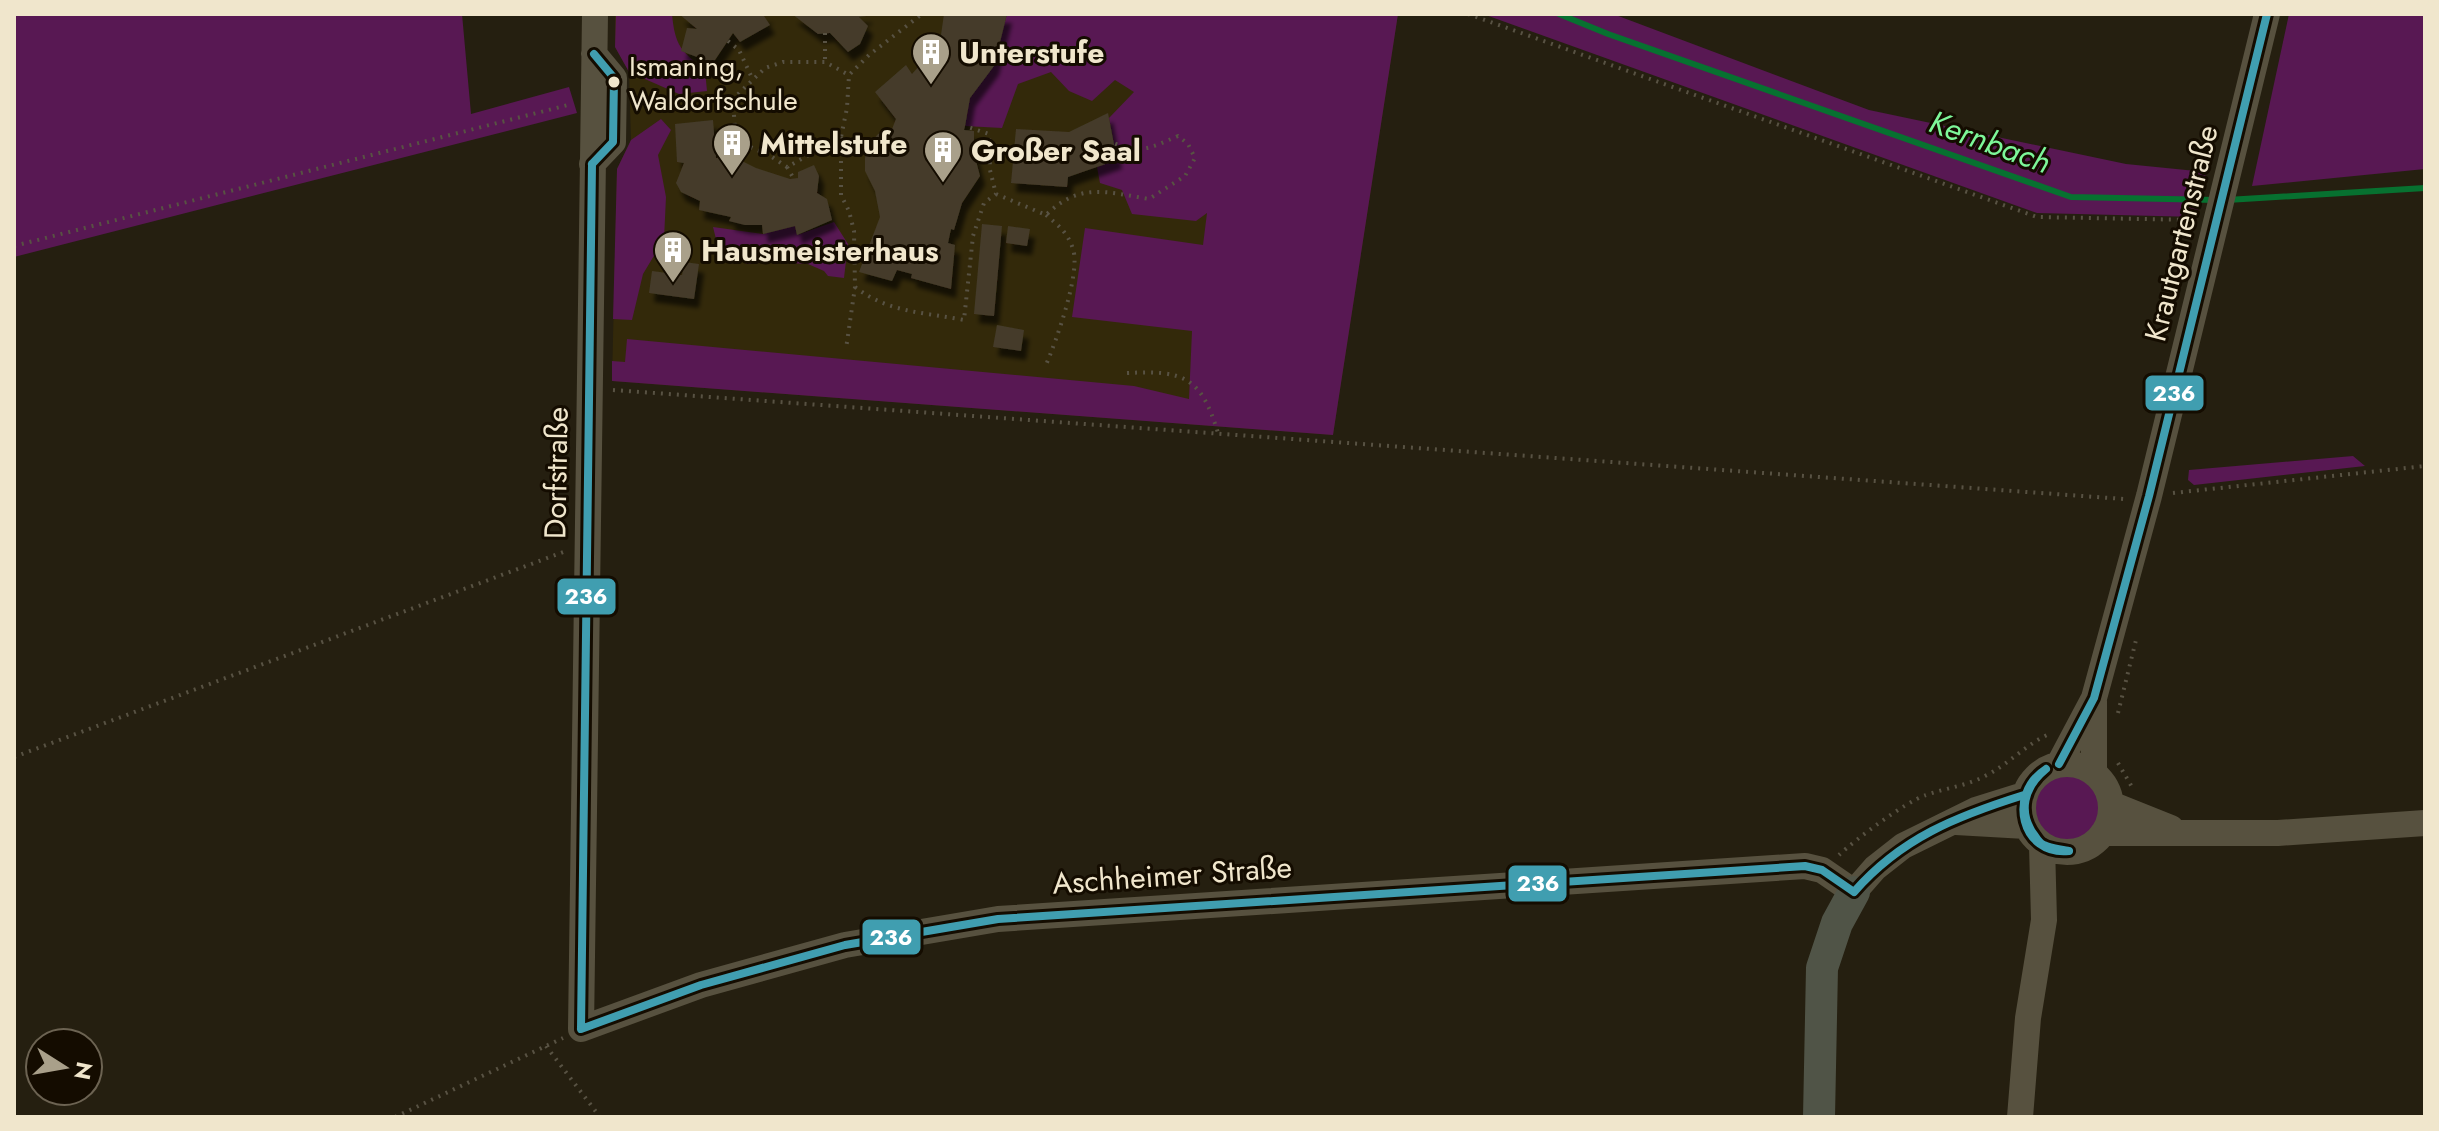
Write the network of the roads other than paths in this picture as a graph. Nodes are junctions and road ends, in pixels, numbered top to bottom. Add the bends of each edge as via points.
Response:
1 (595, 14) edge
2 (2267, 14) edge
3 (2094, 698) junction
4 (2059, 764) junction
5 (2094, 773) junction
6 (2024, 795) junction
7 (2111, 804) junction
8 (1956, 822) junction
9 (2425, 823) edge
10 (2182, 832) junction
11 (2103, 833) junction
12 (2034, 836) junction
13 (2071, 852) junction
14 (1854, 892) junction
15 (2044, 920) junction
16 (581, 1029) joint
17 (1819, 1117) edge
18 (2020, 1117) edge

1 - 16 street, Dorfstraße via 594,54 604,102 592,164
2 - 3 street, Krautgartenstraße via 2162,494
3 - 4 street, Krautgartenstraße
3 - 5 street, Krautgartenstraße
4 - 5 street
4 - 6 street via 2037,775
5 - 7 street
6 - 8 street
6 - 12 street via 2022,806
7 - 10 street
7 - 11 street
8 - 12 street
8 - 14 street via 1903,846
9 - 10 street via 2278,833
10 - 11 street
11 - 13 street
12 - 13 street via 2056,851
12 - 15 street
13 - 15 street
14 - 16 street, Aschheimer Straße via 1822,870 1805,866 998,919 845,945 701,985
14 - 17 main road via 1822,968
15 - 18 street via 2028,1018

